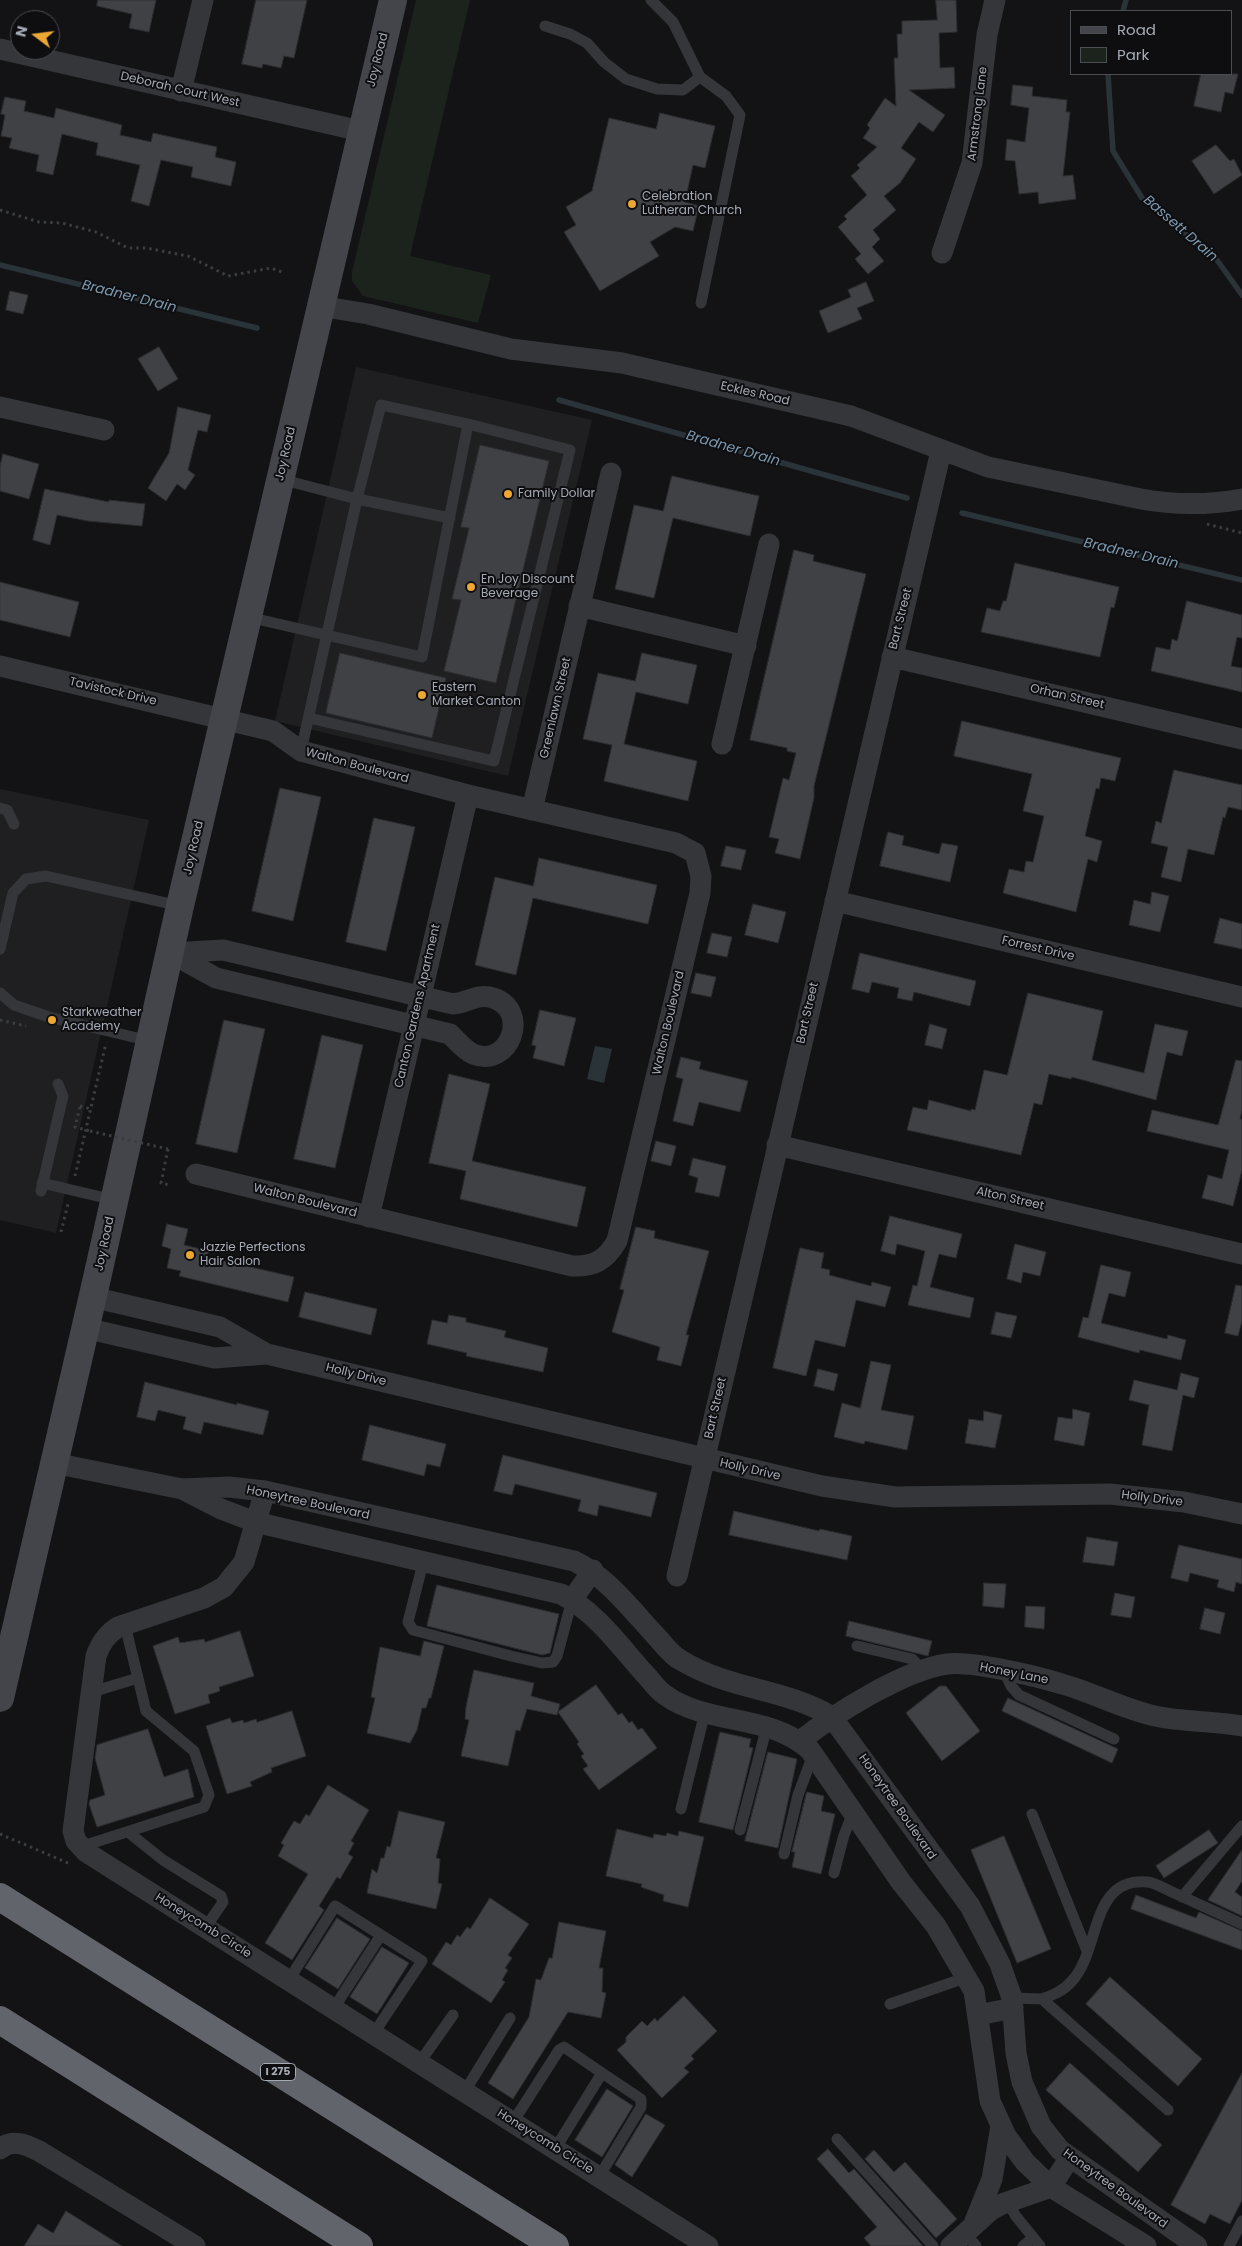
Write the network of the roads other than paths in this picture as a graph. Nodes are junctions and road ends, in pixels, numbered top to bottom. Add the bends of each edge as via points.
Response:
1 (203, 0) edge
2 (393, 0) edge
3 (651, 0) edge
4 (995, 0) edge
5 (545, 26) dead end
6 (0, 49) edge
7 (700, 77) junction
8 (181, 91) junction
9 (360, 131) junction
10 (942, 253) dead end
11 (700, 302) dead end
12 (320, 306) junction
13 (0, 408) edge
14 (468, 424) junction
15 (104, 430) dead end
16 (941, 451) junction
17 (611, 472) dead end
18 (280, 479) junction
19 (357, 499) junction
20 (1242, 499) edge
21 (450, 518) junction
22 (769, 544) dead end
23 (579, 606) junction
24 (248, 617) junction
25 (328, 636) junction
26 (746, 646) junction
27 (892, 656) junction
28 (0, 666) edge
29 (309, 718) junction
30 (225, 719) junction
31 (1242, 739) edge
32 (722, 744) dead end
33 (301, 751) junction
34 (468, 795) junction
35 (0, 808) edge
36 (532, 810) junction
37 (14, 824) dead end
38 (835, 901) junction
39 (180, 906) junction
40 (0, 949) edge
41 (171, 952) junction
42 (306, 970) junction
43 (0, 992) edge
44 (1242, 996) edge
45 (420, 997) junction
46 (300, 998) junction
47 (414, 1025) junction
48 (150, 1041) junction
49 (58, 1084) dead end
50 (777, 1145) junction
51 (196, 1174) dead end
52 (114, 1200) junction
53 (369, 1217) junction
54 (1242, 1254) edge
55 (92, 1297) junction
56 (85, 1328) junction
57 (267, 1354) junction
58 (704, 1460) junction
59 (54, 1463) junction
60 (182, 1489) junction
61 (266, 1491) junction
62 (1242, 1514) edge
63 (254, 1522) junction
64 (433, 1531) junction
65 (423, 1563) junction
66 (593, 1570) junction
67 (677, 1576) dead end
68 (572, 1600) junction
69 (125, 1625) junction
70 (857, 1646) dead end
71 (922, 1669) junction
72 (1004, 1671) junction
73 (138, 1678) junction
74 (714, 1678) junction
75 (92, 1692) junction
76 (0, 1698) edge
77 (706, 1712) junction
78 (831, 1716) junction
79 (766, 1726) junction
80 (1242, 1726) edge
81 (1114, 1739) dead end
82 (807, 1748) junction
83 (682, 1810) dead end
84 (853, 1813) junction
85 (1032, 1814) dead end
86 (1242, 1826) edge
87 (740, 1830) dead end
88 (128, 1832) junction
89 (80, 1847) junction
90 (784, 1854) dead end
91 (834, 1873) dead end
92 (1182, 1897) junction
93 (0, 1898) edge
94 (1242, 1924) edge
95 (206, 1927) junction
96 (381, 1935) junction
97 (1087, 1951) junction
98 (965, 1974) junction
99 (289, 1980) junction
100 (1042, 1999) junction
101 (1013, 2003) junction
102 (890, 2004) dead end
103 (334, 2008) junction
104 (453, 2015) dead end
105 (978, 2015) junction
106 (510, 2018) dead end
107 (0, 2020) edge
108 (374, 2033) junction
109 (420, 2062) junction
110 (602, 2073) junction
111 (465, 2091) junction
112 (1168, 2110) dead end
113 (513, 2122) junction
114 (1001, 2126) junction
115 (838, 2139) dead end
116 (0, 2149) edge
117 (555, 2149) junction
118 (1070, 2157) junction
119 (599, 2176) junction
120 (1051, 2187) junction
121 (1008, 2202) junction
122 (1242, 2221) edge
123 (966, 2239) edge
124 (1036, 2242) edge
125 (195, 2246) edge
126 (359, 2246) edge
127 (555, 2246) edge
128 (708, 2246) edge
129 (933, 2246) edge
130 (1023, 2246) edge
131 (1146, 2246) edge
132 (1196, 2246) edge
133 (1229, 2246) edge

1 - 8 street
2 - 9 street, Joy Road
3 - 7 lane via 673,22
4 - 10 street, Armstrong Lane via 972,163
5 - 7 lane via 587,43 626,79 657,89 683,90
6 - 8 street, Deborah Court West
7 - 11 lane via 726,96 740,115
8 - 9 street, Deborah Court West
9 - 12 street, Joy Road
12 - 16 street, Eckles Road via 368,314 511,350 622,363 851,416
12 - 18 street, Joy Road
13 - 15 street
14 - 19 lane via 381,405
14 - 21 lane
14 - 29 lane via 570,450 494,761
16 - 20 street, Eckles Road via 988,467 1141,500 1221,503
16 - 27 street, Bart Street
17 - 23 street, Greenlawn Street
18 - 19 lane
18 - 24 street, Joy Road
19 - 21 lane
19 - 25 lane
21 - 25 lane via 422,657
22 - 26 street
23 - 26 street
23 - 36 street, Greenlawn Street
24 - 25 lane
24 - 30 street, Joy Road
25 - 29 lane
26 - 32 street
27 - 31 street, Orhan Street
27 - 38 street, Bart Street
28 - 30 street, Tavistock Drive
29 - 33 lane
30 - 33 street, Walton Boulevard via 273,731
30 - 39 street, Joy Road
33 - 34 street, Walton Boulevard
34 - 36 street, Walton Boulevard
34 - 45 street, Canton Gardens Apartment
35 - 37 lane via 7,810
36 - 53 street, Walton Boulevard via 676,843 695,853 700,865 700,893 617,1241 612,1251 598,1263 582,1267
38 - 44 street, Forrest Drive
38 - 50 street, Bart Street
39 - 40 lane via 46,876 26,879 13,893
39 - 41 street, Joy Road
41 - 42 street via 223,950
41 - 46 street via 216,978
41 - 48 street, Joy Road
42 - 45 street
42 - 46 street
43 - 48 lane via 14,1005 49,1017
45 - 47 street, Canton Gardens Apartment
45 - 47 street via 461,1004 479,996 492,997 510,1011 514,1034 502,1050 491,1056 481,1056 467,1050 450,1034
46 - 47 street
47 - 53 street, Canton Gardens Apartment
48 - 52 street, Joy Road
49 - 52 lane via 63,1096 41,1187
50 - 54 street, Alton Street
50 - 58 street, Bart Street
51 - 53 street, Walton Boulevard
52 - 55 street, Joy Road
55 - 56 street, Joy Road
55 - 57 street, Holly Drive via 220,1327
56 - 57 street, Holly Drive via 214,1358
56 - 59 street, Joy Road
57 - 58 street, Holly Drive
58 - 62 street, Holly Drive via 822,1486 895,1497 1110,1494 1184,1502
58 - 67 street, Bart Street
59 - 60 street, Honeytree Boulevard
59 - 76 street, Joy Road
60 - 61 street, Honeytree Boulevard via 229,1487
60 - 63 street, Honeytree Boulevard
61 - 63 street
61 - 64 street, Honeytree Boulevard
63 - 65 street, Honeytree Boulevard
63 - 69 street via 244,1562 224,1587 204,1598
64 - 65 street
64 - 66 street, Honeytree Boulevard via 574,1561
65 - 68 street, Honeytree Boulevard via 561,1594
65 - 68 lane via 408,1622 413,1630 511,1656 542,1663 553,1662
66 - 68 street
66 - 74 street, Honeytree Boulevard via 677,1658
68 - 77 street, Honeytree Boulevard via 590,1613 664,1694 685,1707
69 - 73 lane
69 - 75 street via 108,1634 101,1643 96,1656
70 - 71 lane via 912,1659
71 - 72 street, Honey Lane via 962,1664
71 - 78 street, Honey Lane
72 - 80 street, Honey Lane via 1060,1683 1156,1716
72 - 81 lane via 1010,1686 1019,1696
73 - 75 lane
73 - 88 lane via 146,1711 194,1751 209,1795 204,1807
74 - 77 street
74 - 78 street, Honeytree Boulevard via 812,1705
75 - 89 street via 72,1831
77 - 79 street, Honeytree Boulevard
77 - 83 lane
78 - 82 street, Honey Lane
78 - 101 street, Honeytree Boulevard via 970,1906 1000,1964
79 - 82 street, Honeytree Boulevard via 790,1734
79 - 87 lane
82 - 84 street, Honeytree Boulevard
82 - 90 lane
84 - 91 lane
84 - 98 street, Honeytree Boulevard via 900,1882 936,1926
85 - 97 lane
86 - 92 lane
88 - 89 lane
88 - 95 lane via 163,1860 222,1896 223,1902
89 - 95 street, Honeycomb Circle
92 - 94 lane
92 - 97 lane via 1149,1882 1129,1883 1113,1891 1103,1907
93 - 127 highway, I 275
95 - 99 street, Honeycomb Circle
96 - 99 lane via 334,1906
96 - 103 lane
96 - 108 lane via 422,1961
97 - 100 lane via 1073,1981 1058,1993
98 - 102 lane via 956,1981
98 - 105 street, Honeytree Boulevard via 974,1991
99 - 103 street, Honeycomb Circle
100 - 101 lane
100 - 112 lane
101 - 105 street
101 - 118 street, Honeytree Boulevard via 1016,2053 1022,2082 1041,2126 1060,2150
103 - 108 street, Honeycomb Circle
104 - 109 lane
105 - 114 street, Honeytree Boulevard via 990,2101
106 - 111 lane
107 - 126 highway
108 - 109 street, Honeycomb Circle
109 - 111 street, Honeycomb Circle
110 - 113 lane via 564,2047
110 - 117 lane
110 - 119 lane via 641,2099 641,2107
111 - 113 street, Honeycomb Circle
113 - 117 street, Honeycomb Circle
114 - 120 street, Honeytree Boulevard via 1025,2162
114 - 123 street via 992,2178
115 - 129 lane
116 - 125 street via 4,2145 26,2144
117 - 119 street, Honeycomb Circle
118 - 120 street
118 - 132 street, Honeytree Boulevard
119 - 128 street, Honeycomb Circle
120 - 121 street
120 - 131 street, Honeytree Boulevard
121 - 123 street via 991,2210
121 - 124 lane
122 - 133 lane
124 - 130 lane

